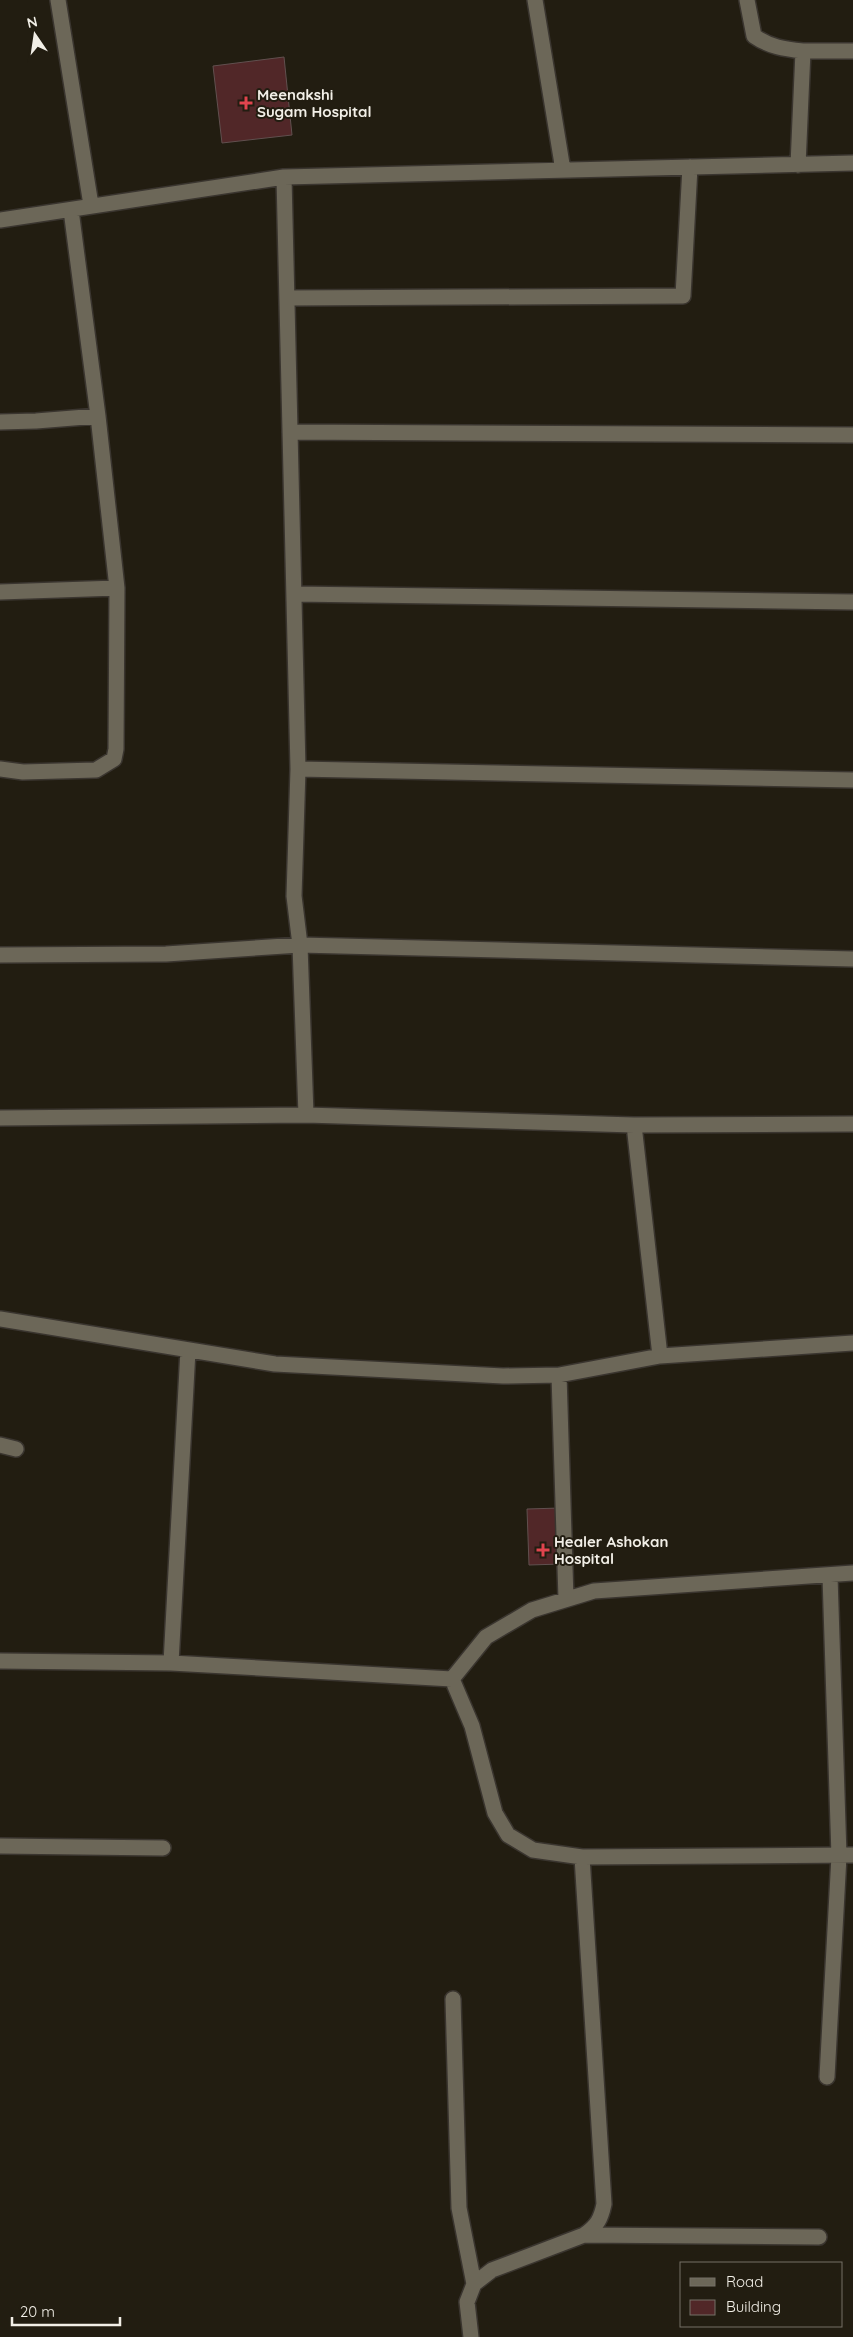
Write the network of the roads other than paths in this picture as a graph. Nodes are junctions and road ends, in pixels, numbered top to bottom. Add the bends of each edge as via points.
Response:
1 (58, 0) edge
2 (535, 0) edge
3 (747, 0) edge
4 (803, 51) junction
5 (853, 51) edge
6 (853, 163) edge
7 (798, 165) junction
8 (690, 167) junction
9 (563, 170) junction
10 (284, 177) junction
11 (91, 205) junction
12 (71, 210) junction
13 (0, 220) edge
14 (286, 298) junction
15 (98, 416) junction
16 (0, 422) edge
17 (290, 432) junction
18 (853, 435) edge
19 (117, 588) junction
20 (0, 592) edge
21 (294, 594) junction
22 (853, 602) edge
23 (0, 769) edge
24 (298, 769) junction
25 (853, 780) edge
26 (300, 945) junction
27 (0, 955) edge
28 (853, 959) edge
29 (306, 1115) junction
30 (0, 1118) edge
31 (634, 1124) junction
32 (853, 1124) edge
33 (0, 1319) edge
34 (853, 1343) edge
35 (188, 1350) junction
36 (660, 1356) junction
37 (559, 1375) junction
38 (0, 1445) edge
39 (16, 1449) dead end
40 (853, 1573) edge
41 (830, 1576) junction
42 (566, 1599) junction
43 (0, 1661) edge
44 (170, 1662) junction
45 (452, 1680) junction
46 (0, 1846) edge
47 (162, 1848) dead end
48 (846, 1855) edge
49 (582, 1857) junction
50 (453, 1999) dead end
51 (827, 2077) dead end
52 (584, 2235) junction
53 (819, 2237) dead end
54 (474, 2284) junction
55 (470, 2337) edge

1 - 11 street
2 - 9 street
3 - 4 street via 754,36 780,49
4 - 5 street
4 - 7 street
6 - 7 street
7 - 8 street
8 - 9 street
8 - 14 street via 683,296
9 - 10 street
10 - 11 street
10 - 14 street
11 - 12 street
12 - 13 street
12 - 15 street
14 - 17 street
15 - 16 street
15 - 19 street
17 - 18 street
17 - 21 street
19 - 20 street
19 - 23 street via 114,759 96,770 22,772
21 - 22 street
21 - 24 street
24 - 25 street
24 - 26 street via 294,896
26 - 27 street via 166,954
26 - 28 street
26 - 29 street
29 - 30 street
29 - 31 street
31 - 32 street
31 - 36 street
33 - 35 street
34 - 36 street
35 - 37 street via 275,1364 503,1376
35 - 44 street
36 - 37 street
37 - 42 street
38 - 39 street
40 - 41 street
41 - 42 street via 594,1591
41 - 48 street
42 - 45 street via 532,1610 486,1637
43 - 44 street
44 - 45 street
45 - 49 street via 472,1726 495,1813 508,1835 533,1850
46 - 47 street
48 - 49 street
48 - 51 street
49 - 52 street via 604,2204 596,2227
50 - 54 street via 459,2208
52 - 53 street
52 - 54 street via 492,2270
54 - 55 street via 466,2302

